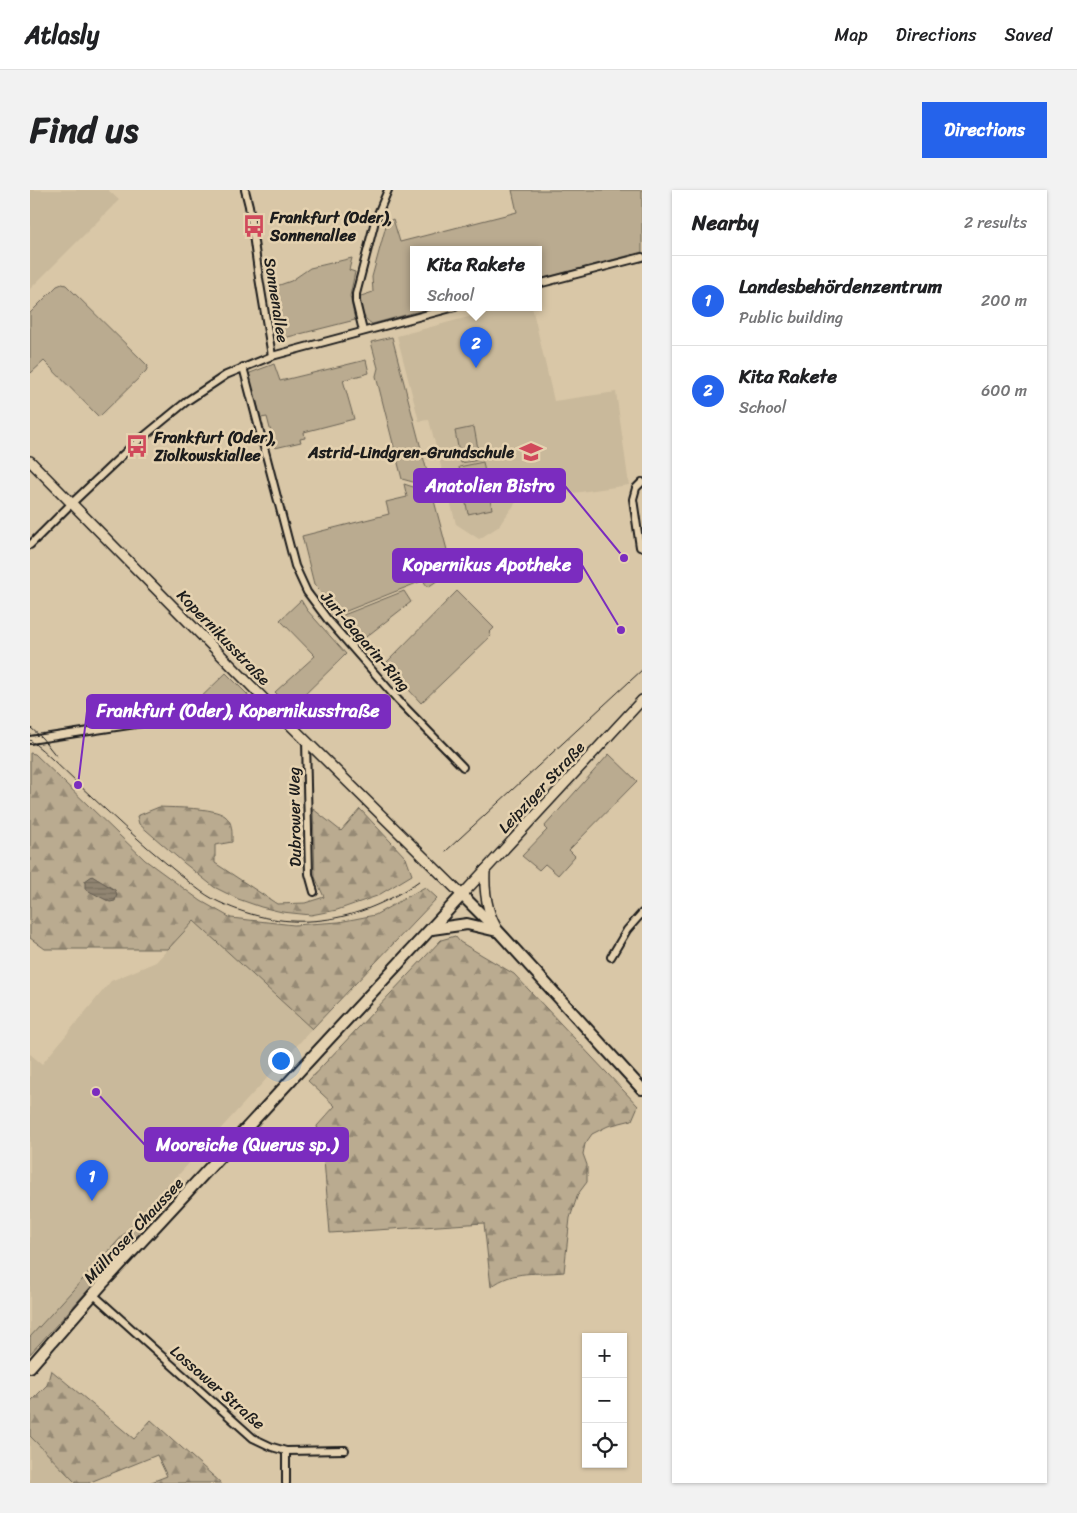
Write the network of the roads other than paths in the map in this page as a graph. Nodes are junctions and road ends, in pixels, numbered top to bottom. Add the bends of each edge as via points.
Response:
1 (245, 190) edge
2 (388, 190) edge
3 (642, 256) edge
4 (542, 283) edge
5 (440, 311) edge
6 (364, 331) junction
7 (272, 356) junction
8 (243, 367) junction
9 (30, 461) edge
10 (642, 482) edge
11 (72, 503) junction
12 (30, 545) edge
13 (640, 546) dead end
14 (642, 700) edge
15 (268, 704) junction
16 (30, 740) edge
17 (306, 740) junction
18 (463, 767) dead end
19 (485, 870) junction
20 (314, 892) dead end
21 (462, 895) junction
22 (642, 914) edge
23 (432, 929) junction
24 (498, 931) junction
25 (611, 957) dead end
26 (642, 1089) edge
27 (94, 1294) junction
28 (30, 1367) edge
29 (345, 1450) dead end
30 (286, 1451) junction
31 (286, 1483) edge

1 - 7 street, Sonnenallee
2 - 6 street via 375,221 356,294
3 - 4 street
5 - 6 street
6 - 7 street
7 - 8 street
8 - 11 street via 187,401 131,447
8 - 18 street, Juri-Gagarin-Ring via 295,566 307,592 357,655
9 - 11 main road, Kopernikusstraße
10 - 13 street via 633,499
11 - 12 street
11 - 15 main road, Kopernikusstraße
14 - 19 main road, Leipziger Straße
15 - 16 street
15 - 17 main road, Kopernikusstraße
17 - 20 street, Dubrower Weg via 309,874
17 - 21 main road, Kopernikusstraße
19 - 21 main road, Leipziger Straße
19 - 24 main road via 484,885 490,915
21 - 23 main road, Müllroser Chaussee
21 - 24 main road
22 - 25 street via 627,930
23 - 24 main road via 467,924
23 - 27 main road, Müllroser Chaussee
24 - 26 main road
27 - 28 main road, Müllroser Chaussee
27 - 30 street, Lossower Straße via 248,1434
29 - 30 street, Lossower Straße
30 - 31 street

